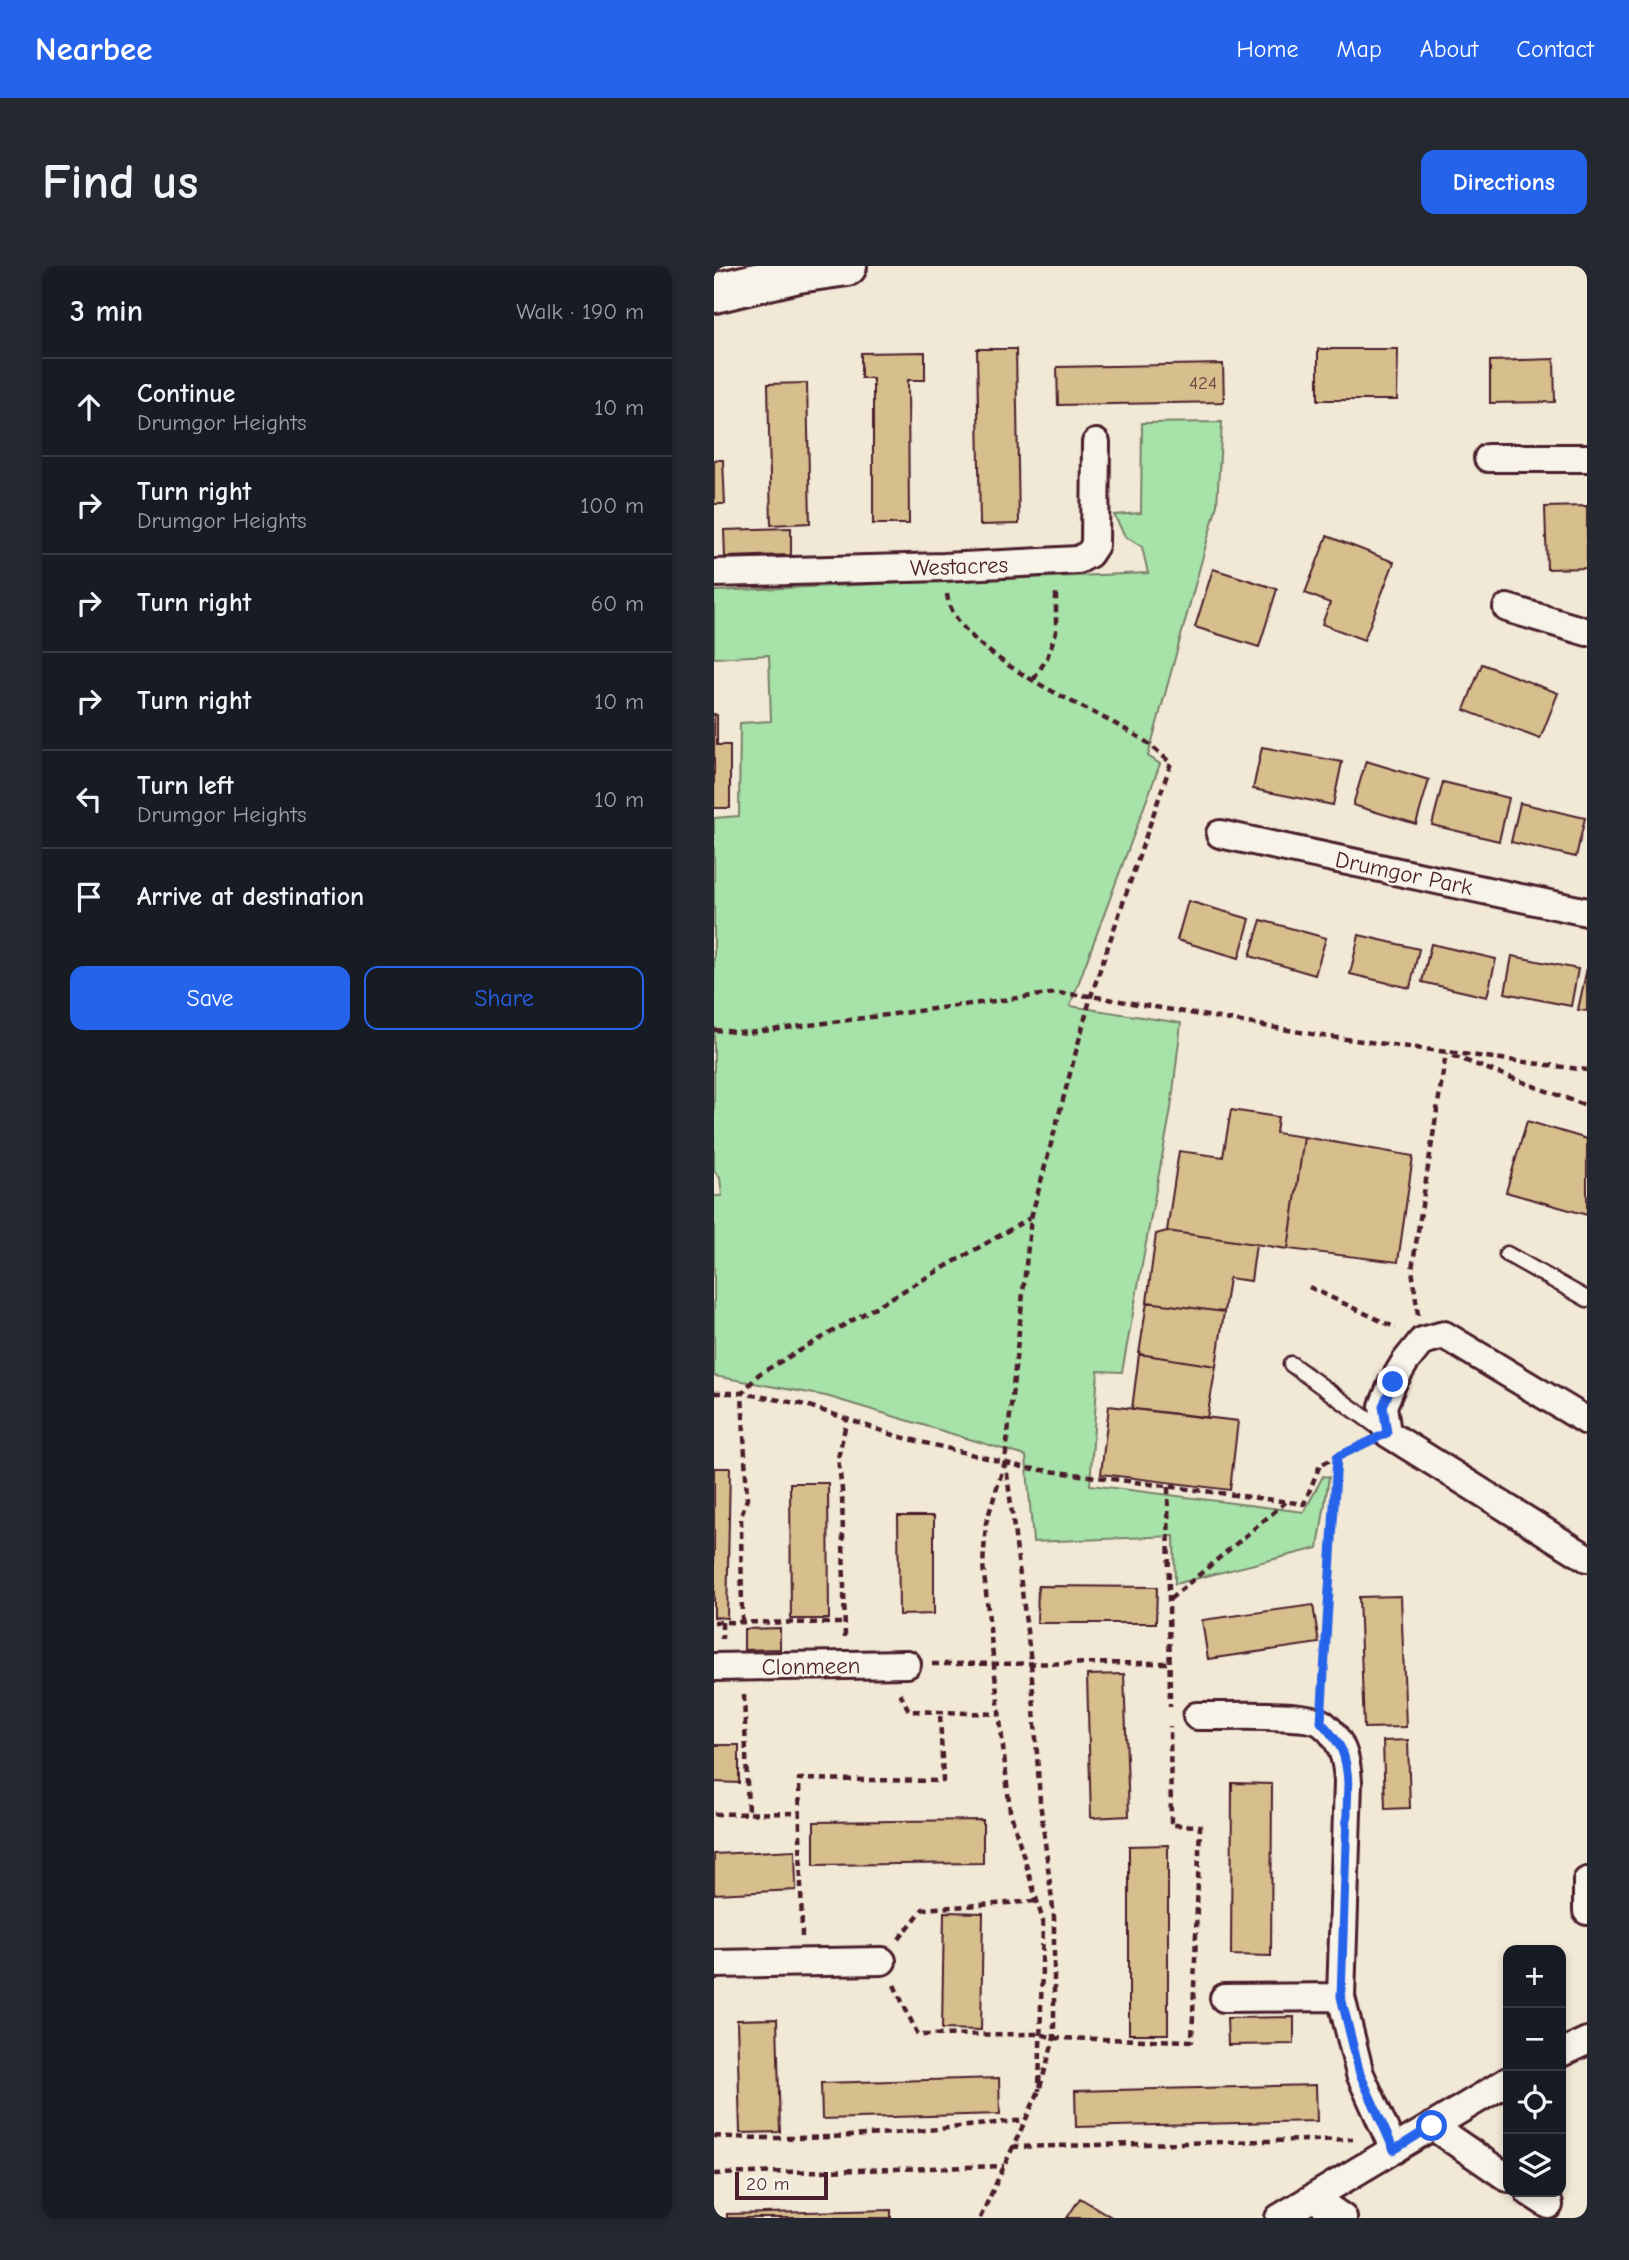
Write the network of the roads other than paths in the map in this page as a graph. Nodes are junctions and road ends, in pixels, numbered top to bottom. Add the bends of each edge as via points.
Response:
1 (847, 266) edge
2 (714, 293) edge
3 (1096, 443) dead end
4 (1488, 458) dead end
5 (1587, 458) edge
6 (714, 573) edge
7 (1507, 608) dead end
8 (1587, 632) edge
9 (1220, 834) dead end
10 (1587, 912) edge
11 (1507, 1254) dead end
12 (1587, 1299) edge
13 (1291, 1364) dead end
14 (1587, 1421) edge
15 (1387, 1433) junction
16 (1587, 1558) edge
17 (896, 1665) road end
18 (714, 1667) edge
19 (1197, 1716) dead end
20 (1587, 1881) edge
21 (1587, 1911) edge
22 (882, 1961) road end
23 (714, 1964) edge
24 (1341, 1997) junction
25 (1224, 1998) dead end
26 (1587, 2041) edge
27 (1566, 2051) edge
28 (1503, 2084) edge
29 (1432, 2126) junction
30 (1394, 2150) junction
31 (1503, 2175) edge
32 (1314, 2198) junction
33 (1279, 2218) edge
34 (1343, 2218) edge

1 - 2 street
3 - 6 street, Westacres via 1095,545 1077,560
4 - 5 street
7 - 8 street
9 - 10 street, Drumgor Park
11 - 12 lane
13 - 15 lane
14 - 15 street via 1444,1335 1422,1341 1393,1382 1383,1406
15 - 16 street
17 - 18 street, Clonmeen
19 - 24 street via 1296,1717 1321,1722 1346,1757
20 - 21 street
22 - 23 street
24 - 25 street
24 - 30 street via 1360,2074
26 - 27 street
28 - 29 street
29 - 30 street
29 - 31 street
30 - 32 street
32 - 33 street
32 - 34 street

